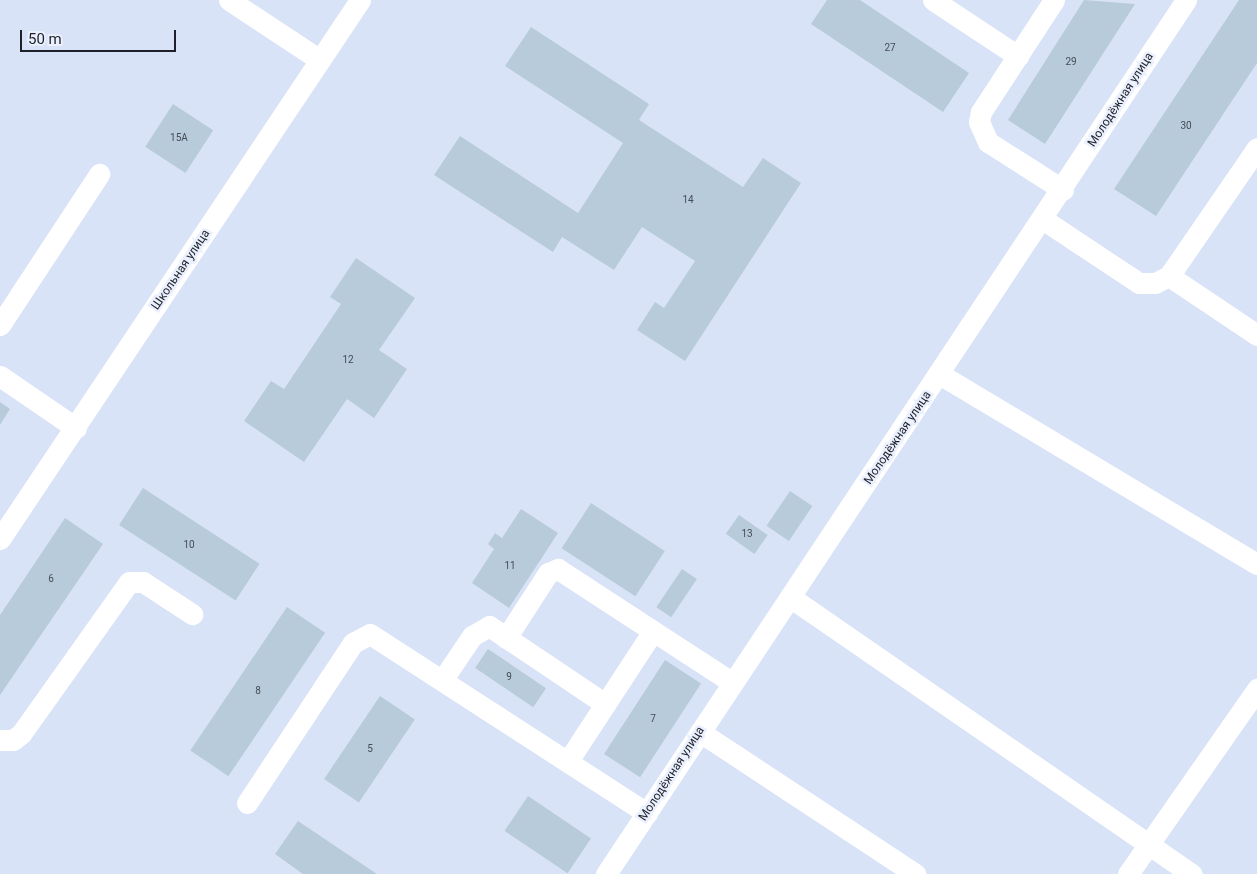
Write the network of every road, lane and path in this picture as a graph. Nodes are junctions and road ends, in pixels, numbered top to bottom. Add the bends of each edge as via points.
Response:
1 (229, 0) edge
2 (360, 0) edge
3 (933, 0) edge
4 (1054, 0) edge
5 (1183, 1) edge
6 (1018, 56) junction
7 (320, 60) junction
8 (1257, 148) edge
9 (99, 174) dead end
10 (1063, 190) junction
11 (1044, 220) junction
12 (1169, 276) junction
13 (0, 325) edge
14 (1257, 334) edge
15 (941, 375) junction
16 (0, 376) edge
17 (76, 428) junction
18 (0, 538) edge
19 (1257, 564) edge
20 (790, 597) junction
21 (192, 614) dead end
22 (653, 631) junction
23 (506, 638) junction
24 (444, 679) junction
25 (733, 683) junction
26 (1257, 689) edge
27 (606, 704) junction
28 (700, 732) junction
29 (0, 740) edge
30 (568, 761) junction
31 (247, 803) dead end
32 (647, 813) junction
33 (1149, 844) junction
34 (606, 874) edge
35 (915, 874) edge
36 (1128, 874) edge
37 (1192, 874) edge

1 - 7 street
2 - 7 street, Школьная улица
3 - 6 street
4 - 6 street
5 - 10 street, Молодёжная улица
6 - 10 street via 981,112 982,133 988,142
7 - 17 street, Школьная улица
8 - 12 street
9 - 13 street
10 - 11 street, Молодёжная улица
11 - 12 street via 1139,283 1156,283
11 - 15 street, Молодёжная улица
12 - 14 street
15 - 19 street
15 - 20 street, Молодёжная улица
16 - 17 street
17 - 18 street, Школьная улица
20 - 25 street, Молодёжная улица
20 - 33 street
21 - 29 street via 143,582 130,582 21,734 13,740
22 - 23 street via 558,569 548,573
22 - 25 street
22 - 27 street
23 - 24 street via 489,626 477,631
23 - 27 street
24 - 30 street
24 - 31 street via 378,636 361,636
25 - 28 street, Молодёжная улица
26 - 33 street
27 - 30 street
28 - 32 street, Молодёжная улица
28 - 35 street
30 - 32 street
32 - 34 street, Молодёжная улица
33 - 36 street
33 - 37 street

